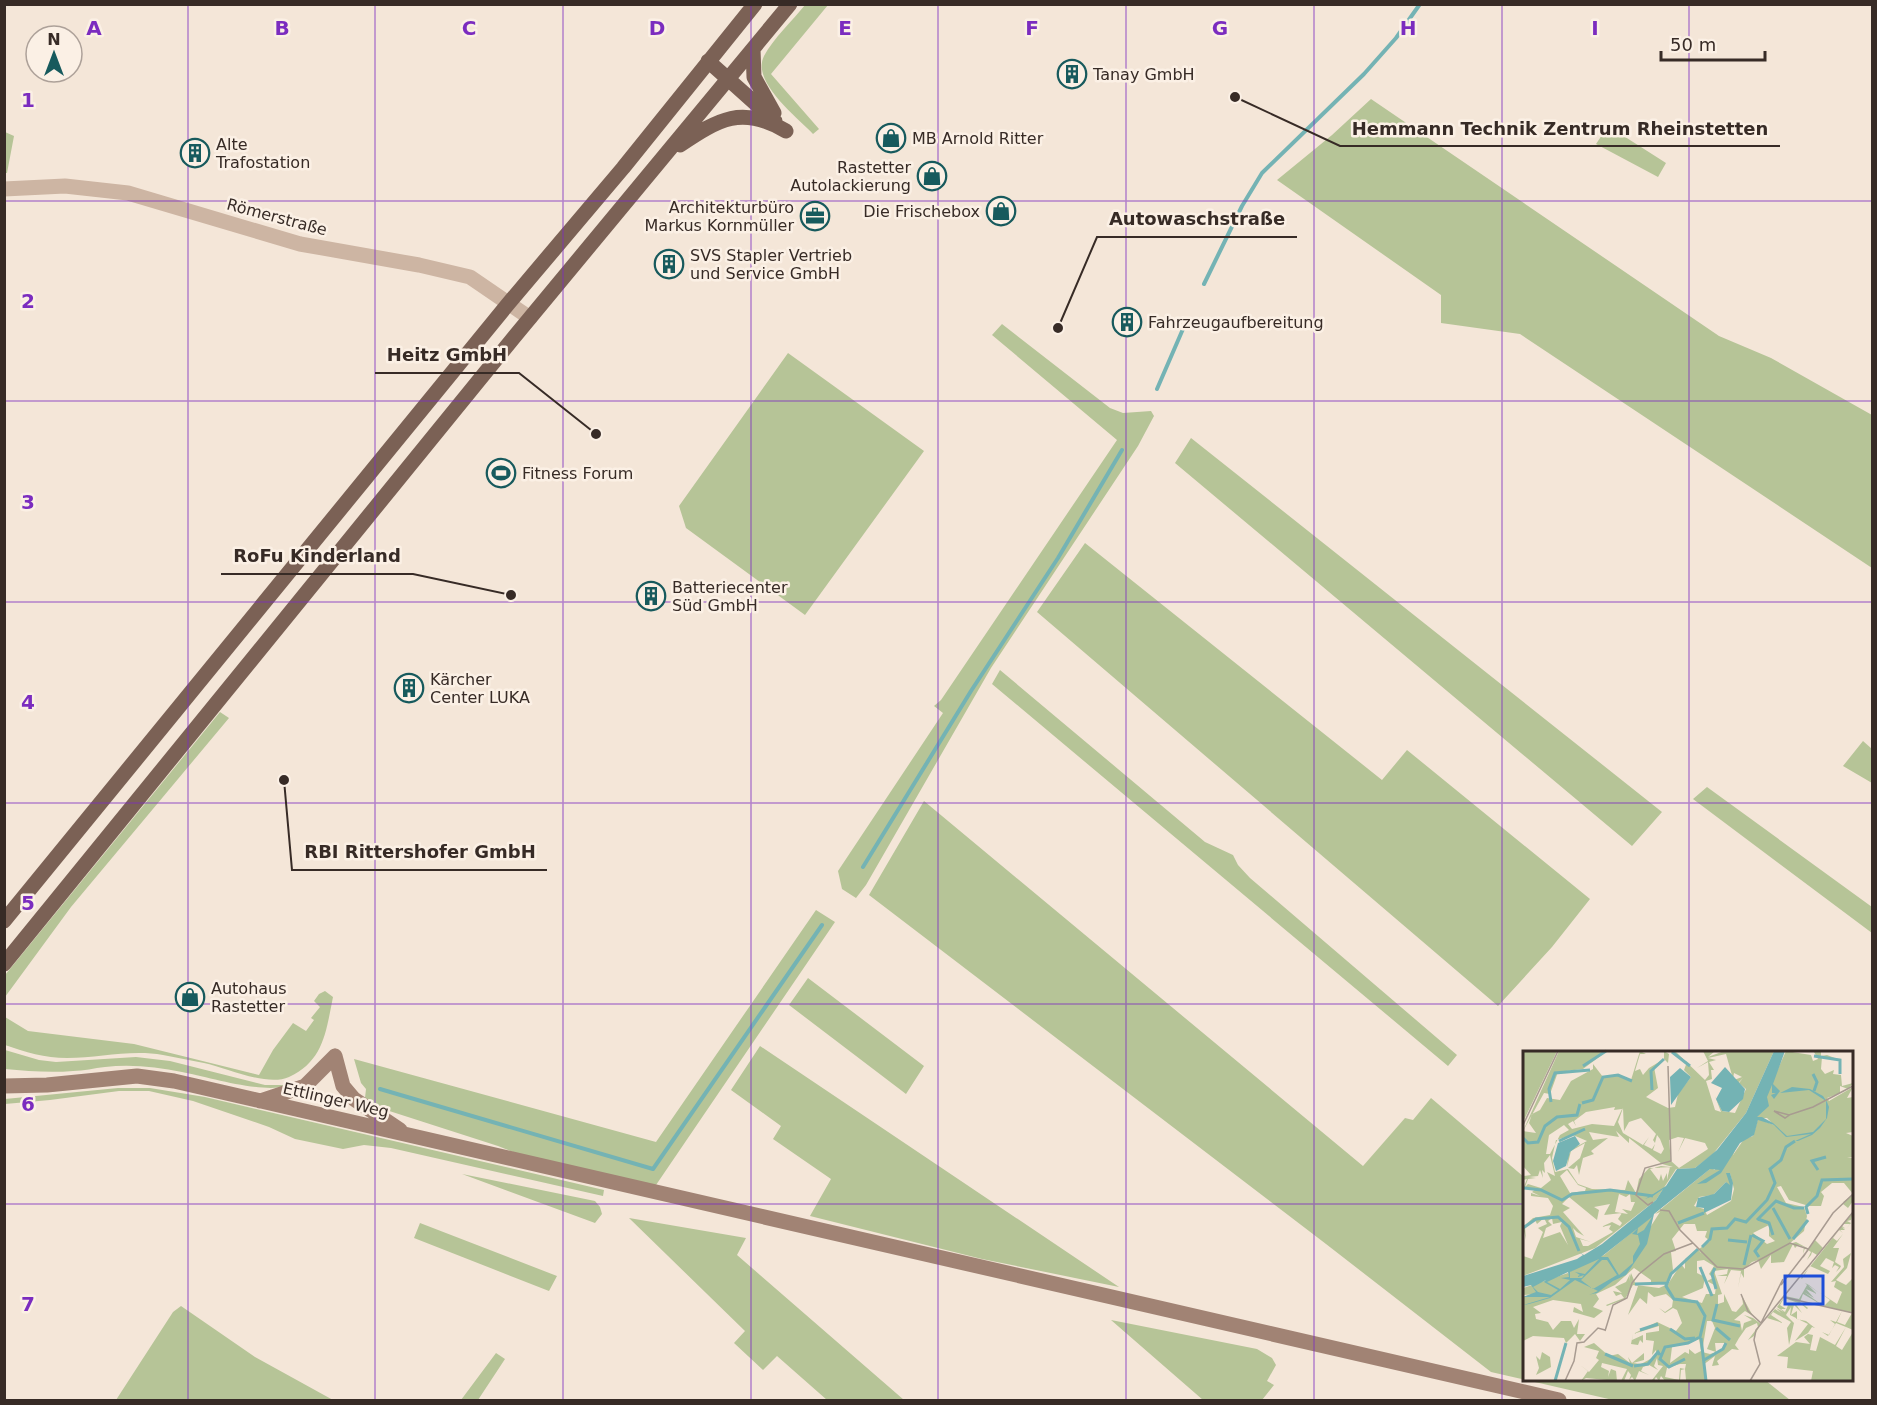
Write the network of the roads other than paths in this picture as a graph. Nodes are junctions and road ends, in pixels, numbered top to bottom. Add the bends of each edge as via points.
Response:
1 (755, 4) edge
2 (790, 4) edge
3 (753, 49) junction
4 (708, 61) junction
5 (729, 79) junction
6 (786, 131) junction
7 (665, 155) junction
8 (4, 189) edge
9 (508, 304) junction
10 (530, 318) junction
11 (4, 921) edge
12 (4, 964) edge
13 (8, 1086) edge
14 (260, 1101) junction
15 (410, 1136) junction
16 (1559, 1401) edge

1 - 4 main road
2 - 3 main road
3 - 5 main road
3 - 6 main road via 754,77
4 - 5 main road
4 - 9 main road
5 - 6 main road
5 - 7 main road
6 - 7 main road via 757,118 732,117 709,126
7 - 10 main road
8 - 9 street, Römerstraße via 65,186 128,194 300,244 470,276
9 - 10 street, Römerstraße
9 - 11 main road
10 - 12 main road
13 - 14 main road, Ettlinger Weg via 137,1076
14 - 15 main road, Ettlinger Weg
14 - 15 main road via 305,1086 335,1056 343,1086 354,1099
15 - 16 main road, Ettlinger Weg

